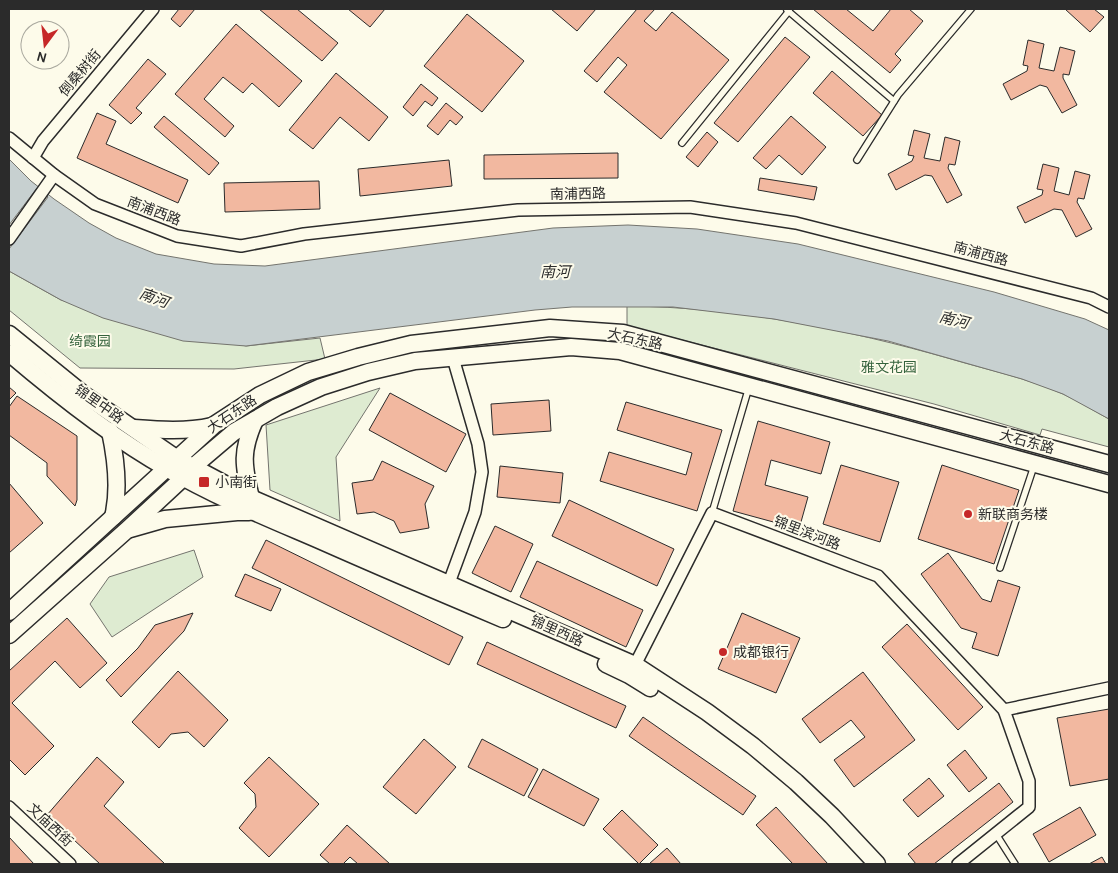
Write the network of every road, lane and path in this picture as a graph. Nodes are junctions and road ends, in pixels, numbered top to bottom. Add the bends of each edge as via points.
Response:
1 (153, 9) edge
2 (971, 9) edge
3 (787, 10) edge
4 (894, 102) junction
5 (9, 138) edge
6 (682, 143) dead end
7 (33, 158) junction
8 (857, 160) dead end
9 (54, 175) junction
10 (9, 238) edge
11 (1109, 307) edge
12 (9, 334) edge
13 (9, 353) edge
14 (453, 358) junction
15 (749, 387) junction
16 (254, 420) junction
17 (214, 425) junction
18 (133, 428) junction
19 (110, 431) junction
20 (171, 463) junction
21 (1035, 464) junction
22 (1109, 464) edge
23 (188, 472) junction
24 (1109, 484) edge
25 (253, 505) junction
26 (712, 513) junction
27 (113, 517) junction
28 (128, 529) junction
29 (1000, 568) dead end
30 (446, 589) junction
31 (9, 612) edge
32 (9, 635) edge
33 (635, 665) junction
34 (1109, 688) edge
35 (1004, 710) junction
36 (9, 807) edge
37 (996, 834) junction
38 (70, 864) edge
39 (863, 864) edge
40 (877, 864) edge
41 (958, 864) edge
42 (1015, 864) edge

1 - 7 street, 倒桑树街 via 43,141
2 - 4 lane
3 - 4 lane
3 - 6 lane
4 - 8 lane
5 - 7 street, 南浦西路
7 - 9 street, 南浦西路
9 - 10 street
9 - 11 street, 南浦西路 via 95,204 177,236 241,246 304,234 518,210 690,207 796,222 1091,298
12 - 18 main road, 锦里中路 via 83,394
13 - 19 main road, 锦里中路
14 - 15 main road, 大石东路 via 571,347 620,351
14 - 16 main road, 大石东路 via 414,361 368,372 321,387
14 - 30 street via 478,444 482,472 475,512
15 - 21 main road, 大石东路
15 - 26 lane
16 - 23 main road, 大石东路 via 234,432
16 - 25 main road via 245,450 244,471
17 - 18 main road via 196,430
17 - 20 main road, 大石东路
17 - 22 main road, 大石东路 via 260,395 308,372 358,356 411,344 550,328 623,333
18 - 20 main road, 锦里中路
19 - 20 main road, 锦里中路
19 - 27 main road via 118,495
20 - 23 main road, 锦里中路
20 - 27 main road
21 - 24 main road, 大石东路
21 - 29 lane
23 - 25 main road, 锦里西路
23 - 28 main road
25 - 28 main road via 237,512 165,519
25 - 30 main road, 锦里西路
26 - 33 street
26 - 35 street, 锦里滨河路 via 878,576
27 - 31 main road
28 - 32 main road
30 - 33 main road, 锦里西路
30 - 39 main road, 锦里西路 via 630,675 710,726 772,773
33 - 40 main road, 锦里西路 via 753,746 818,803
34 - 35 street
35 - 37 street via 1029,780 1029,807
36 - 38 street, 文庙西街
37 - 41 street
37 - 42 lane

